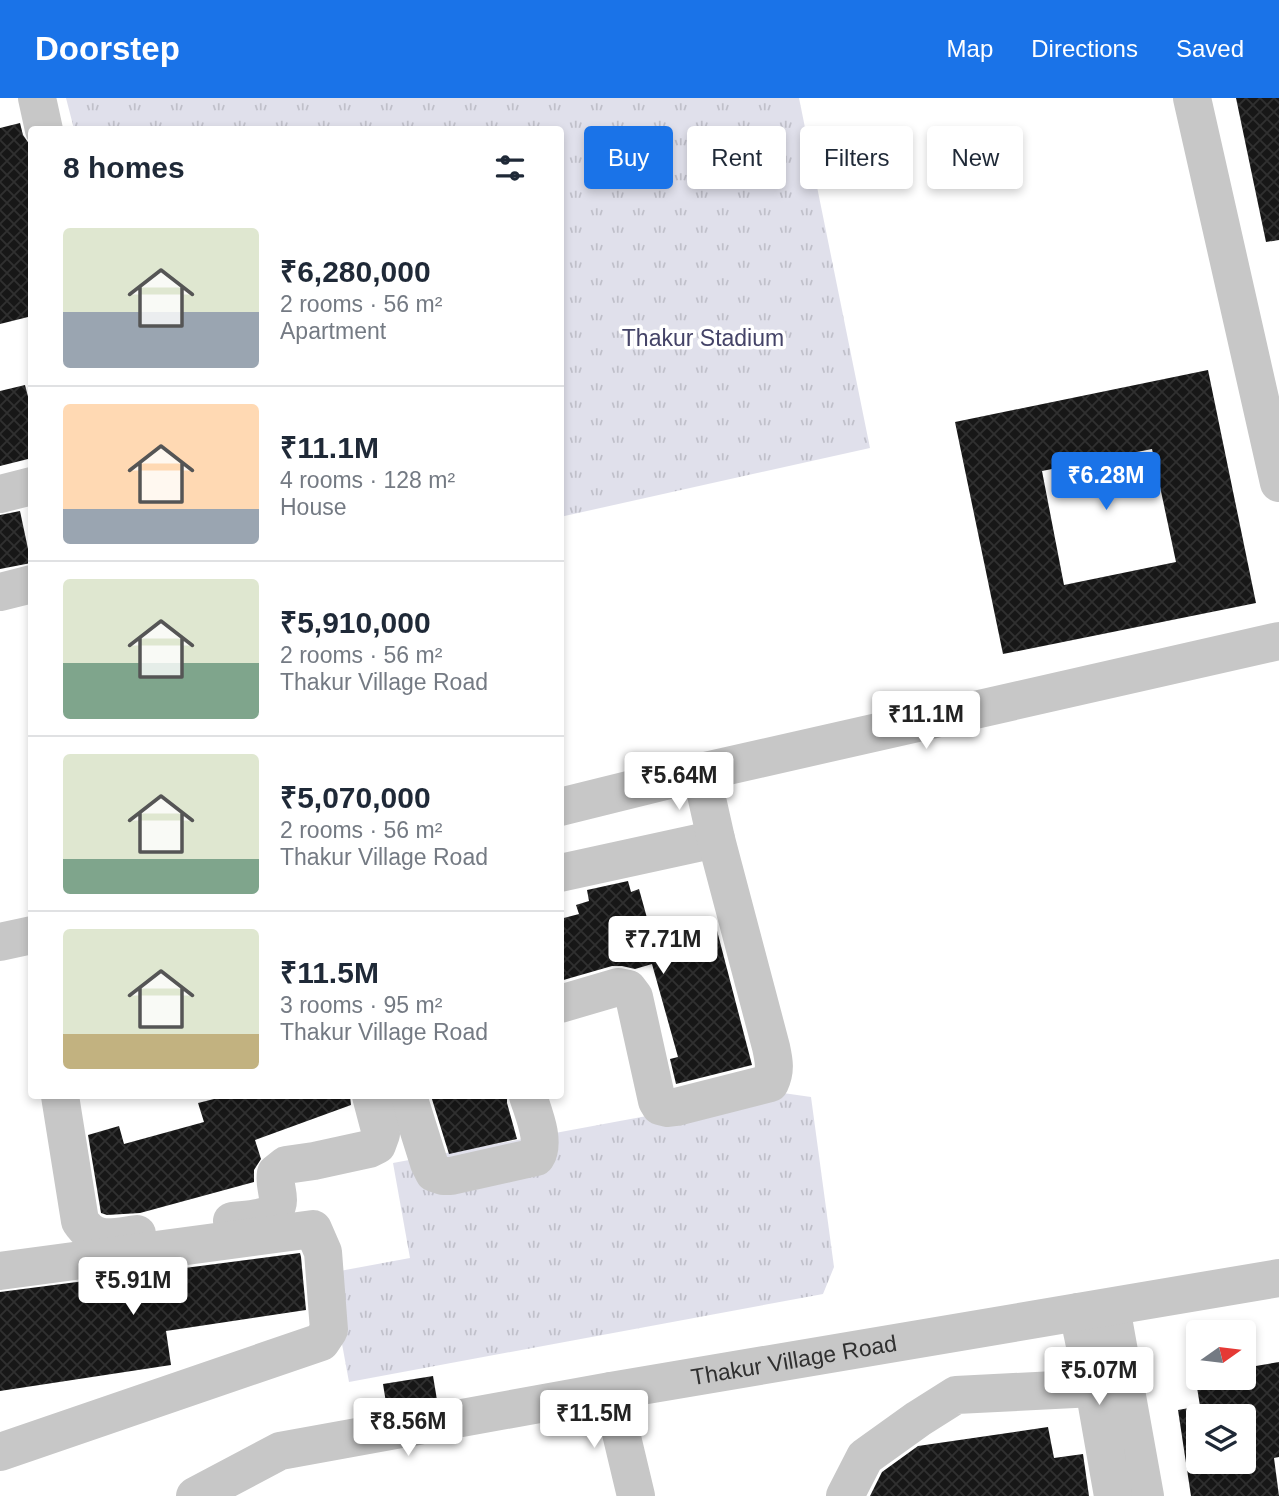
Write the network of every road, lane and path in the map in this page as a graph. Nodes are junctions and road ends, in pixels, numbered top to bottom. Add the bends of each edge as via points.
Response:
1 (37, 98) edge
2 (1192, 98) edge
3 (43, 126) edge
4 (1279, 483) edge
5 (28, 487) edge
6 (0, 494) edge
7 (28, 585) edge
8 (0, 592) edge
9 (1279, 641) edge
10 (701, 772) junction
11 (564, 806) edge
12 (716, 839) junction
13 (564, 872) edge
14 (28, 936) edge
15 (0, 942) edge
16 (564, 1003) edge
17 (60, 1099) edge
18 (372, 1099) edge
19 (409, 1099) edge
20 (529, 1099) edge
21 (0, 1271) edge
22 (1279, 1278) edge
23 (1094, 1309) junction
24 (1094, 1388) junction
25 (611, 1391) junction
26 (0, 1452) edge
27 (195, 1496) edge
28 (636, 1496) edge
29 (845, 1496) edge
30 (1113, 1496) edge
31 (1145, 1496) edge

1 - 3 street
2 - 4 street
5 - 6 street
7 - 8 street
9 - 10 street
10 - 11 street
10 - 12 street
12 - 13 street
12 - 16 street via 773,1055 770,1083 677,1107 660,1106 635,997 628,989 618,987
14 - 15 street
17 - 18 street via 80,1222 94,1236 105,1237 267,1217 279,1202 276,1173 286,1166 377,1145 381,1134
19 - 20 street via 434,1173 451,1176 536,1157 540,1140
21 - 26 street via 313,1229 323,1252 329,1330 321,1342
22 - 23 street, Thakur Village Road
23 - 24 street
23 - 25 street, Thakur Village Road
23 - 31 street
24 - 29 street via 956,1395 865,1457
24 - 30 street
25 - 27 street, Thakur Village Road via 280,1451
25 - 28 street

